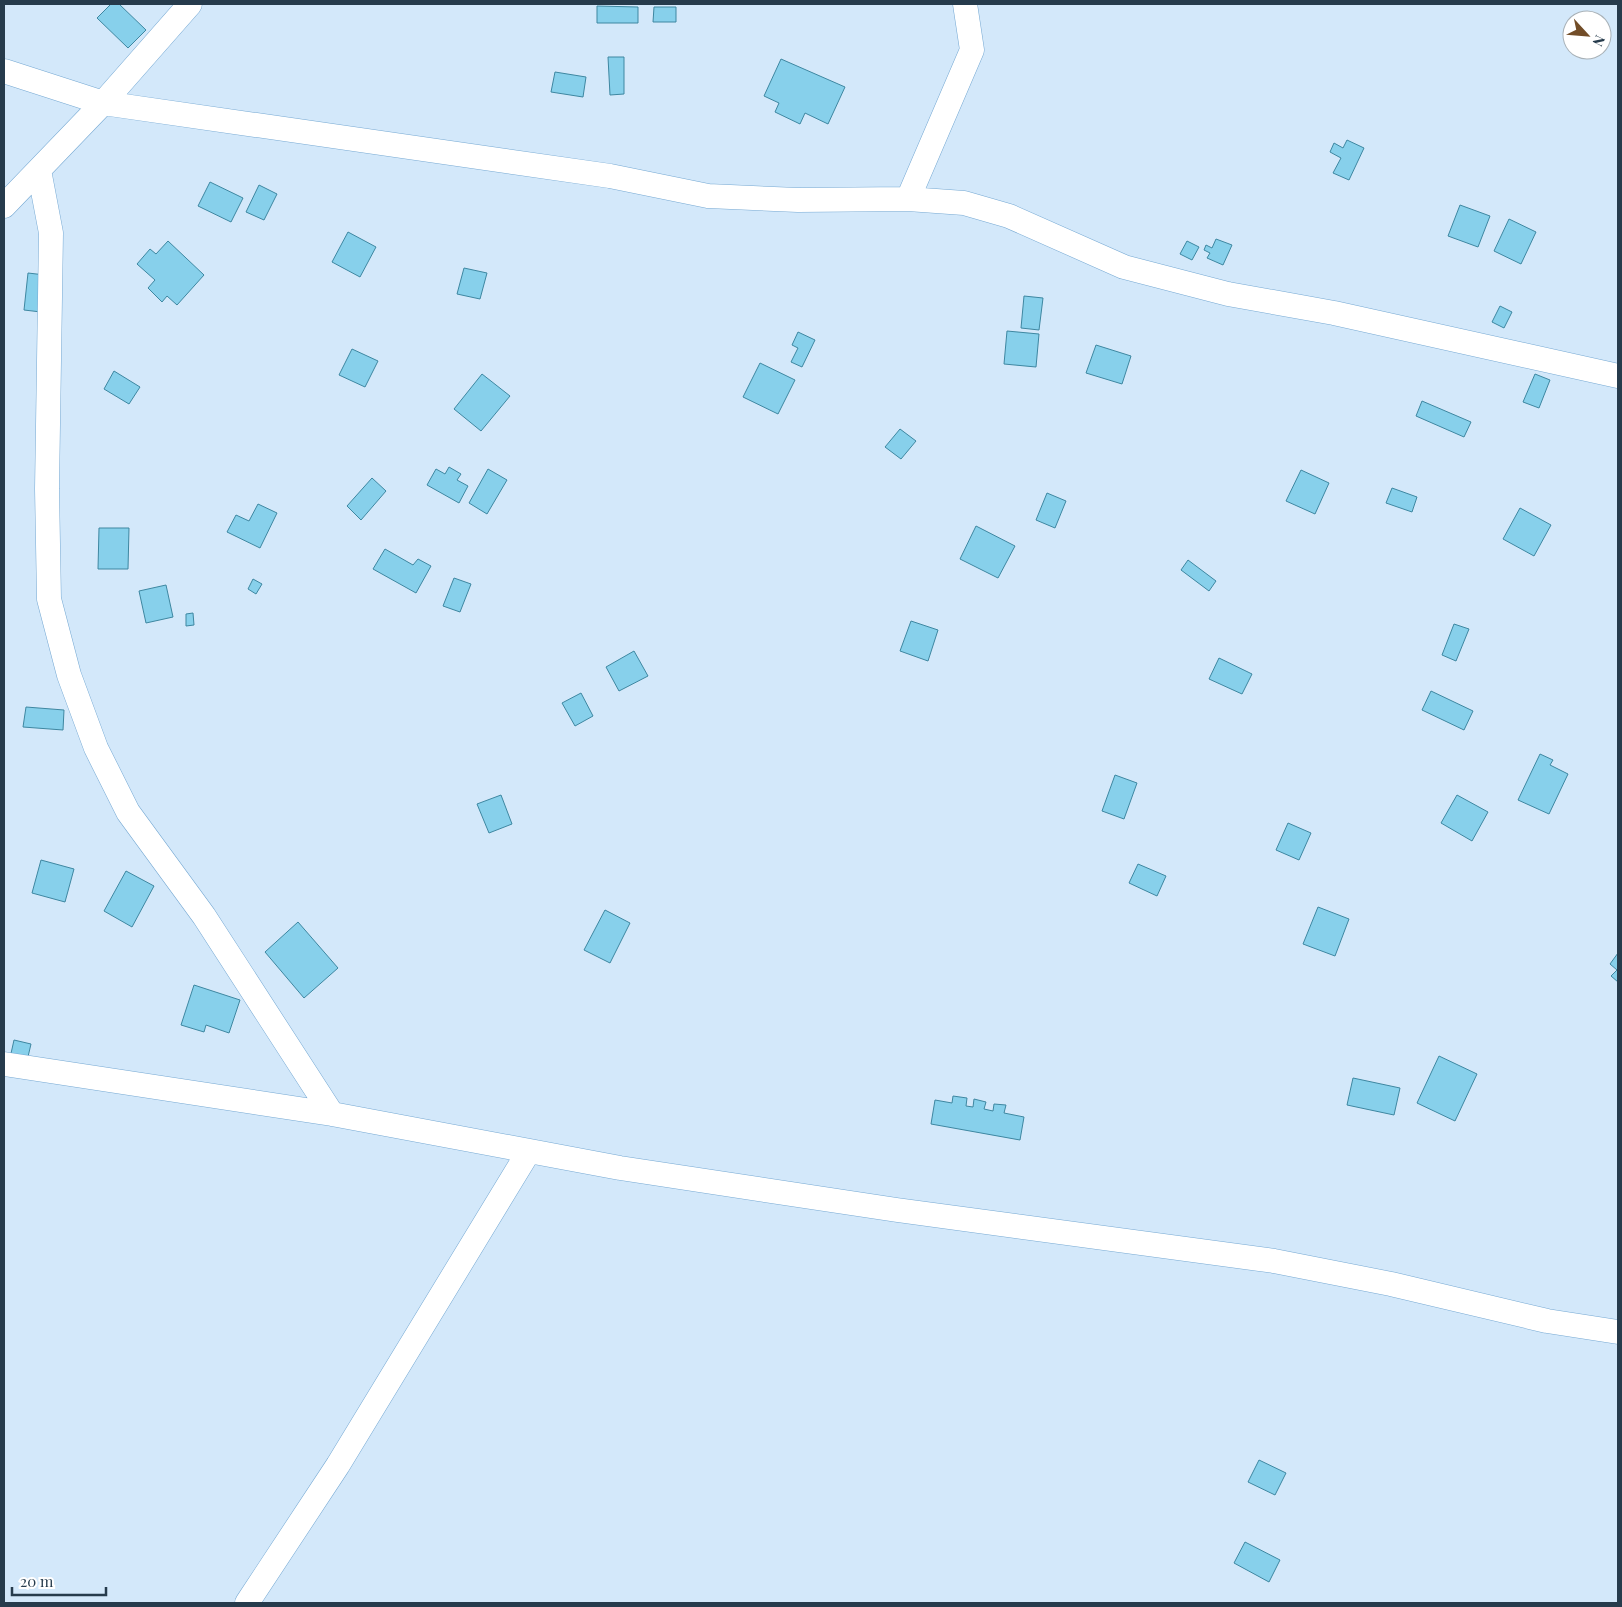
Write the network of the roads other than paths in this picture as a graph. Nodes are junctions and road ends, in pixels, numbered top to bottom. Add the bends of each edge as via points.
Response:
1 (190, 4) edge
2 (964, 4) edge
3 (4, 71) edge
4 (103, 103) junction
5 (40, 170) junction
6 (908, 200) junction
7 (4, 206) edge
8 (1618, 376) edge
9 (4, 1064) edge
10 (332, 1114) junction
11 (529, 1151) junction
12 (1618, 1332) edge
13 (247, 1603) edge

1 - 4 street
2 - 6 street via 972,50
3 - 4 street
4 - 5 street
4 - 6 street via 610,176 708,196
5 - 7 street
5 - 10 street via 51,233 47,489 49,599 69,676 96,748 128,812 204,916
6 - 8 street via 964,203 1009,216 1124,267 1228,294 1334,313
9 - 10 street
10 - 11 street
11 - 12 street via 897,1210 1274,1261 1547,1320
11 - 13 street via 338,1465

